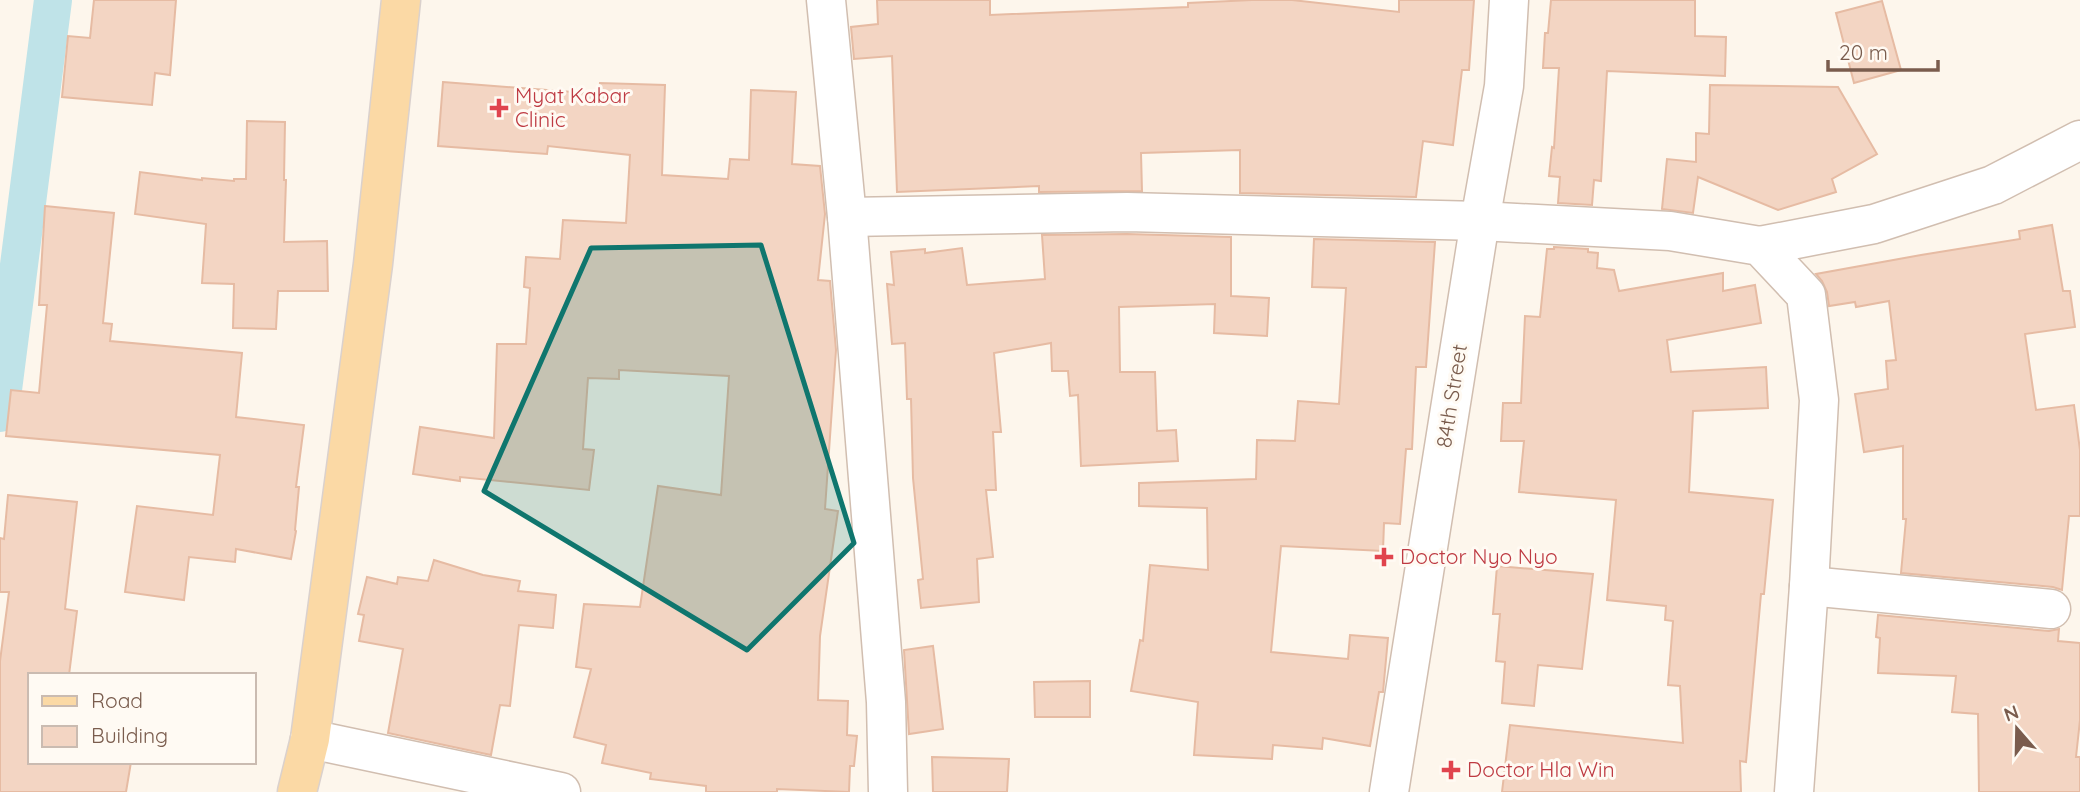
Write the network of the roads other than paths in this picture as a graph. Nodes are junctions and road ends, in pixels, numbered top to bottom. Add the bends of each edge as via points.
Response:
1 (401, 0) edge
2 (826, 0) edge
3 (1509, 0) edge
4 (2080, 140) edge
5 (847, 217) junction
6 (1480, 221) junction
7 (1760, 246) junction
8 (1809, 586) junction
9 (2051, 609) dead end
10 (310, 739) junction
11 (297, 792) edge
12 (561, 792) edge
13 (888, 792) edge
14 (1389, 792) edge
15 (1794, 792) edge

1 - 10 main road via 373,264
2 - 5 street
3 - 6 street, 84th Street via 1504,86
4 - 7 street via 1980,190 1874,224
5 - 6 street via 1127,212
5 - 13 street via 886,702
6 - 7 street via 1670,230
6 - 14 street, 84th Street
7 - 8 street via 1806,295 1819,400
8 - 9 street
8 - 15 street
10 - 11 main road
10 - 12 street

